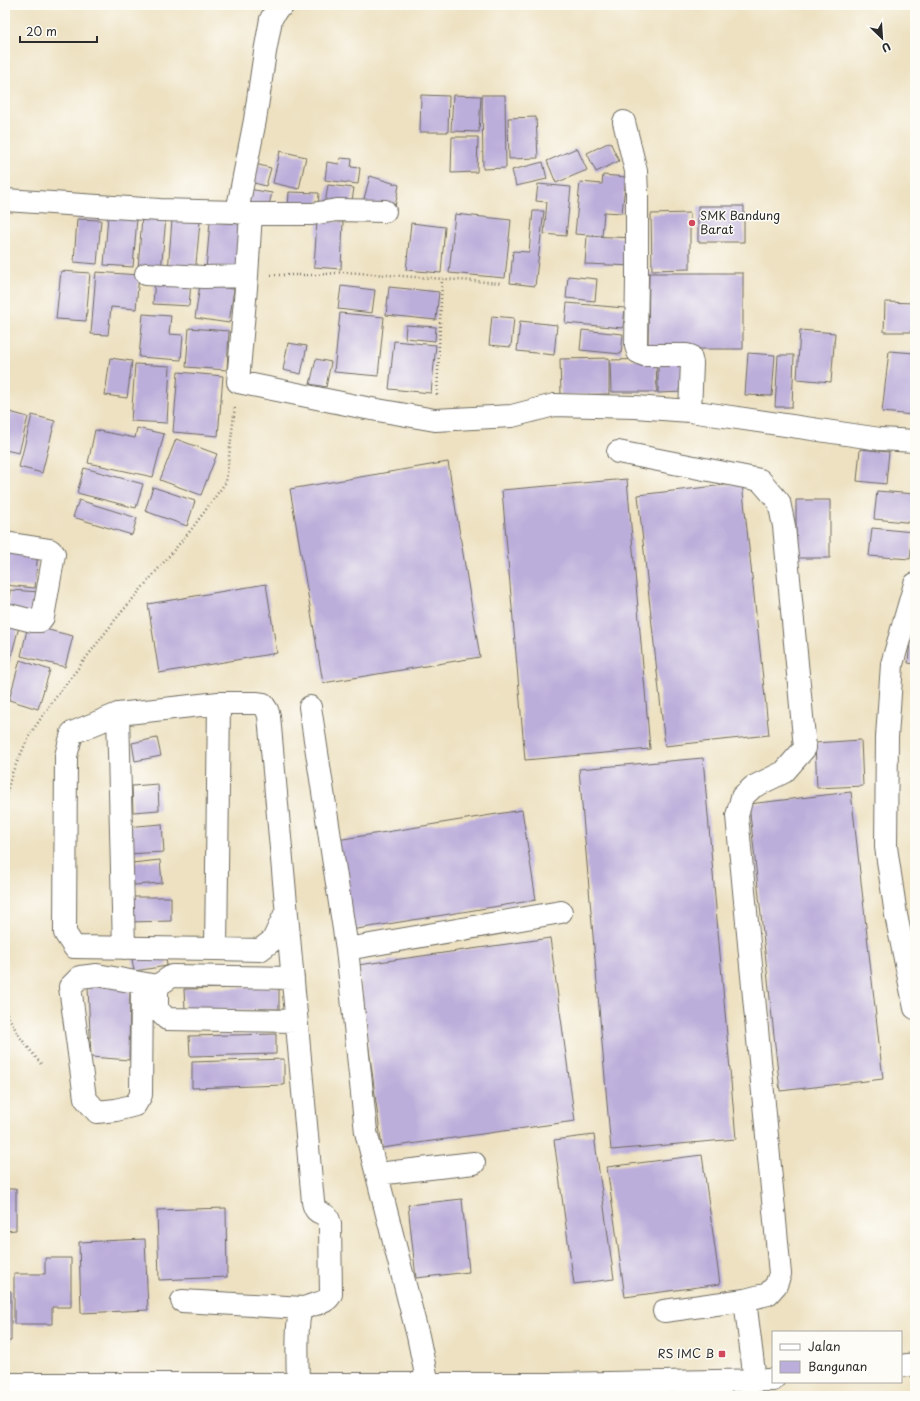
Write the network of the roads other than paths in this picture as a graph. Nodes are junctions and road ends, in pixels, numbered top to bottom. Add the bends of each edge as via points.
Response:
1 (283, 5) edge
2 (624, 122) dead end
3 (5, 200) edge
4 (385, 211) dead end
5 (244, 213) junction
6 (146, 274) dead end
7 (247, 276) junction
8 (690, 411) junction
9 (915, 441) edge
10 (618, 452) dead end
11 (5, 542) edge
12 (915, 584) edge
13 (5, 614) edge
14 (219, 703) junction
15 (310, 707) dead end
16 (118, 714) junction
17 (286, 912) junction
18 (561, 912) dead end
19 (124, 948) junction
20 (216, 949) junction
21 (347, 949) junction
22 (293, 978) junction
23 (150, 985) junction
24 (915, 1008) edge
25 (296, 1021) junction
26 (474, 1163) dead end
27 (377, 1174) junction
28 (746, 1300) junction
29 (182, 1301) dead end
30 (303, 1308) junction
31 (664, 1311) dead end
32 (915, 1364) edge
33 (902, 1366) edge
34 (764, 1380) edge
35 (5, 1384) edge
36 (298, 1384) junction
37 (428, 1384) junction
38 (720, 1388) edge
39 (207, 1390) edge
40 (464, 1390) edge
41 (557, 1390) edge

1 - 5 main road via 278,7 271,19
2 - 8 main road via 636,171 636,346 638,352 644,355 690,356
3 - 5 main road
4 - 5 main road
5 - 7 main road
6 - 7 main road
7 - 8 main road via 238,382 435,420 512,416 554,405
8 - 9 main road via 880,439
10 - 28 main road via 760,480 779,502 784,526 805,748 784,772 753,787 742,797 737,816 780,1274 776,1285 768,1294
11 - 13 main road via 50,550 54,554 43,617 33,621
12 - 24 main road via 892,664 886,847 896,915
14 - 16 main road
14 - 17 main road via 262,704 269,716
14 - 20 main road
15 - 21 main road
16 - 19 main road
16 - 19 main road via 72,733 66,756 65,933 74,947
17 - 20 main road via 273,940 260,950
17 - 22 main road
18 - 21 main road
19 - 20 main road
21 - 27 main road via 366,1132
22 - 23 main road via 172,976
22 - 25 main road
23 - 23 main road via 97,975 80,977 70,987 85,1098 97,1112 135,1105 141,1095
23 - 25 main road via 157,1009 167,1019
25 - 30 main road via 314,1206 318,1212 326,1215 330,1224 331,1294 325,1301
26 - 27 main road
27 - 37 main road
28 - 31 main road
28 - 34 main road
29 - 30 main road
30 - 36 main road via 300,1312 297,1339
32 - 33 main road
34 - 38 main road
35 - 39 main road
36 - 37 main road
36 - 39 main road
37 - 40 main road
38 - 41 main road
40 - 41 main road

